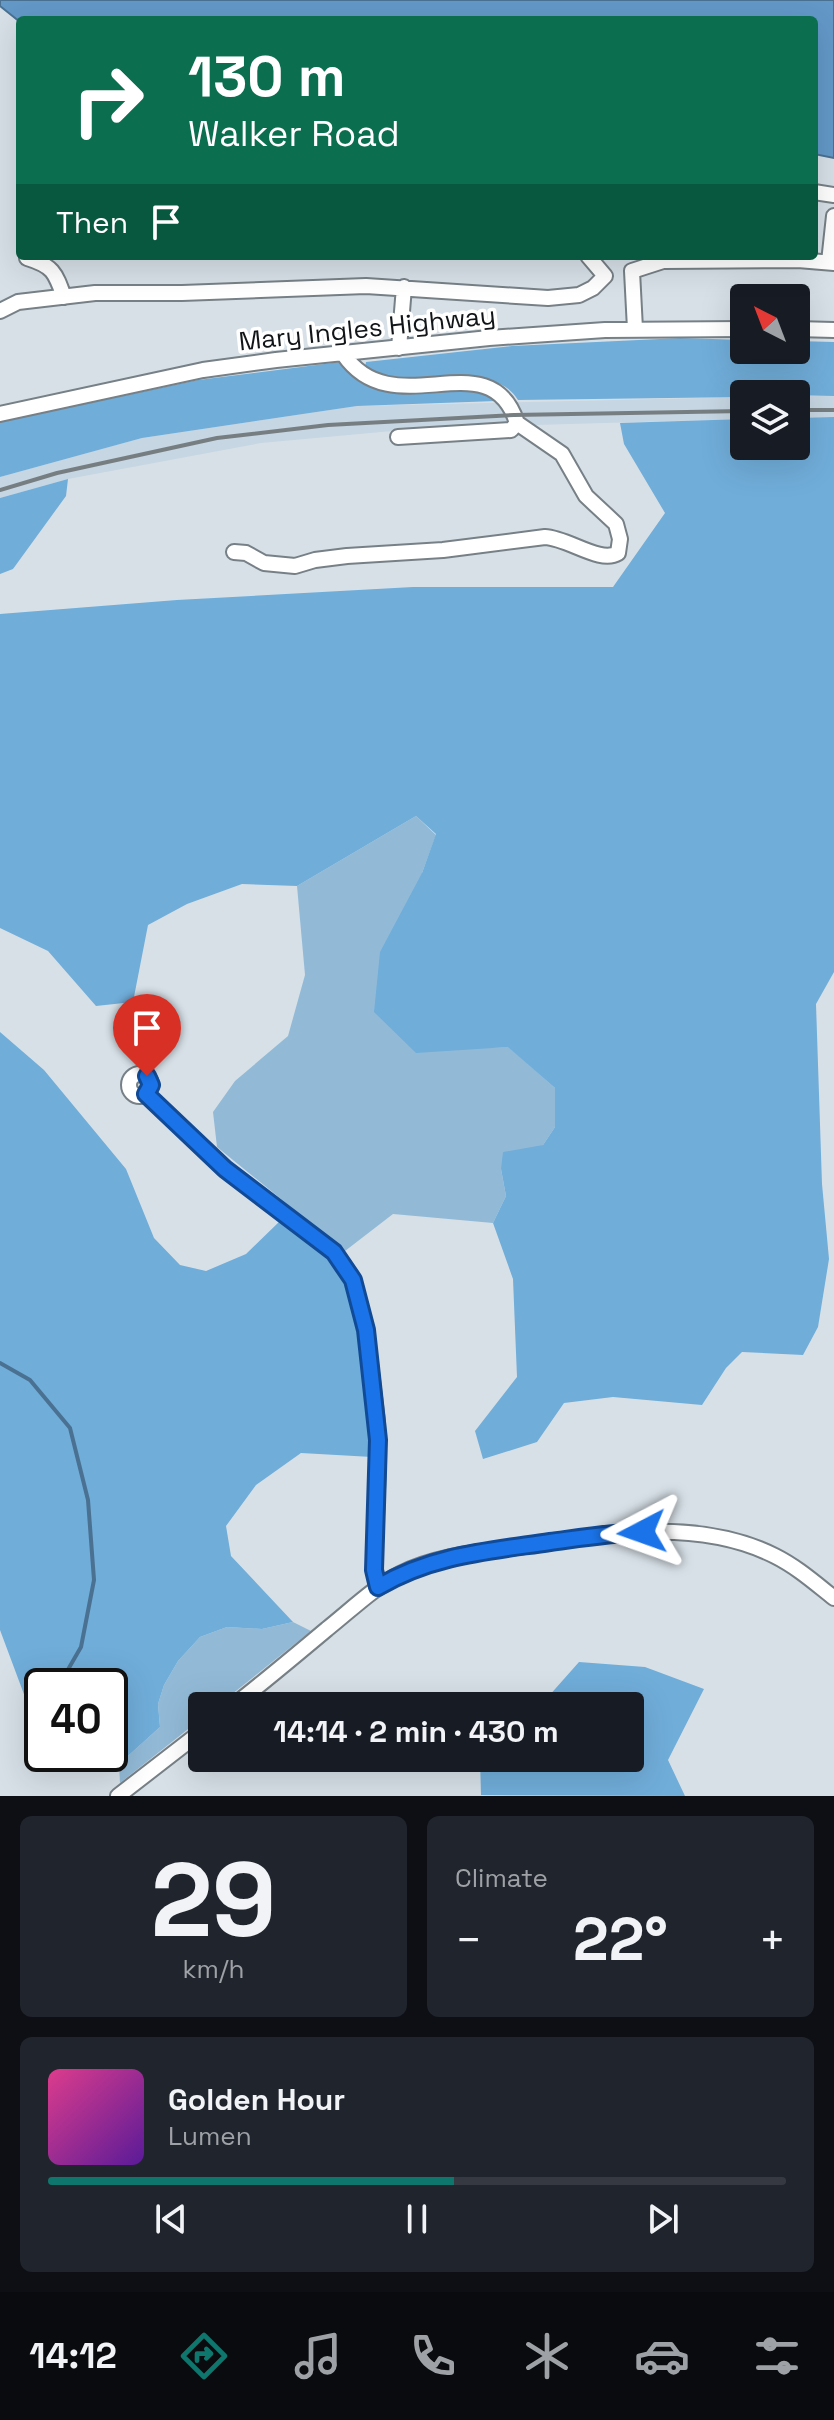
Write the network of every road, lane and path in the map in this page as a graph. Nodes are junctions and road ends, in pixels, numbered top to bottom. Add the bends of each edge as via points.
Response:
1 (834, 216) edge
2 (33, 260) edge
3 (591, 260) edge
4 (696, 260) edge
5 (789, 260) edge
6 (832, 263) edge
7 (632, 271) junction
8 (605, 276) junction
9 (404, 287) junction
10 (64, 297) junction
11 (0, 311) edge
12 (635, 329) junction
13 (730, 329) edge
14 (810, 329) edge
15 (834, 330) edge
16 (399, 348) junction
17 (344, 355) junction
18 (0, 414) edge
19 (517, 423) junction
20 (398, 437) dead end
21 (234, 552) dead end
22 (146, 1094) dead end
23 (378, 1587) junction
24 (834, 1598) edge
25 (250, 1692) edge
26 (188, 1742) edge
27 (118, 1796) edge

1 - 6 street
2 - 10 street via 56,273
3 - 8 street
4 - 7 street via 663,261
5 - 6 street
7 - 8 street
7 - 12 street
8 - 9 street via 579,295 548,298
9 - 10 street
9 - 16 street
10 - 11 street via 18,302
12 - 13 street, Mary Ingles Highway
12 - 16 street, Mary Ingles Highway
14 - 15 street
16 - 17 street, Mary Ingles Highway
17 - 18 street, Mary Ingles Highway via 203,370
17 - 19 street via 367,377 388,385 484,384 507,402
19 - 20 street via 511,430 488,433
19 - 21 street via 562,454 586,496 616,524 618,553 604,557 558,537 347,556 295,566 264,563
22 - 23 street via 235,1177 334,1252 353,1280 366,1330 377,1431
23 - 24 street via 420,1565 445,1559 594,1536 666,1532 765,1551
23 - 25 street
26 - 27 street

